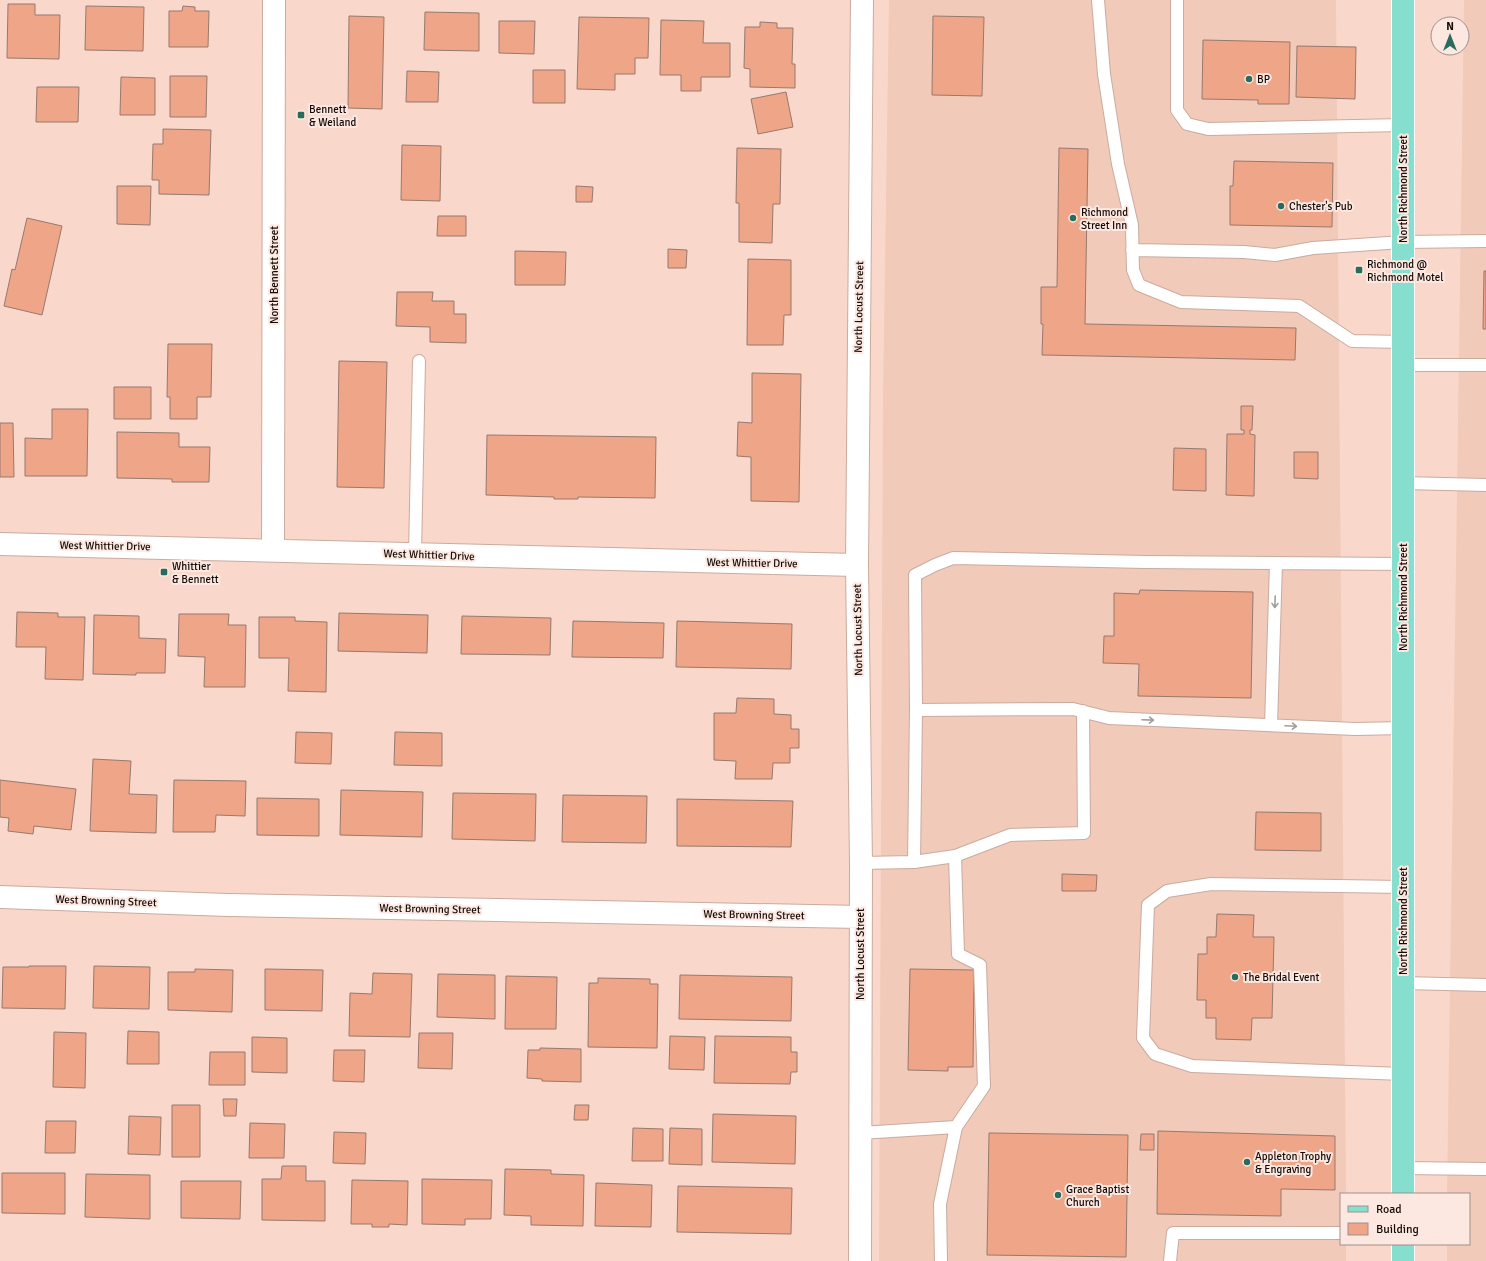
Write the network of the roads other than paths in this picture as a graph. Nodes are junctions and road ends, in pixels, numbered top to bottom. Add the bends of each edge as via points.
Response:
1 (274, 0) edge
2 (862, 0) edge
3 (1098, 0) edge
4 (1177, 0) edge
5 (1403, 0) edge
6 (1403, 126) junction
7 (1486, 241) edge
8 (1403, 242) junction
9 (1132, 250) junction
10 (1403, 342) junction
11 (419, 360) dead end
12 (1403, 365) junction
13 (1486, 365) edge
14 (1403, 483) junction
15 (1486, 485) edge
16 (0, 544) edge
17 (273, 550) junction
18 (415, 554) junction
19 (1276, 563) junction
20 (1403, 564) junction
21 (857, 565) junction
22 (916, 710) junction
23 (1083, 711) junction
24 (1271, 725) junction
25 (1403, 728) junction
26 (955, 856) junction
27 (914, 862) junction
28 (861, 863) junction
29 (1403, 887) junction
30 (0, 897) edge
31 (861, 917) junction
32 (1403, 983) junction
33 (1486, 985) edge
34 (1403, 1074) junction
35 (956, 1127) junction
36 (860, 1133) junction
37 (1403, 1168) junction
38 (1486, 1169) edge
39 (1403, 1193) edge
40 (1340, 1233) edge
41 (1403, 1245) edge
42 (860, 1261) edge
43 (941, 1261) edge
44 (1170, 1261) edge
45 (1403, 1261) edge

1 - 17 street, North Bennett Street
2 - 21 street, North Locust Street
3 - 9 lane via 1104,74 1118,164 1132,225
4 - 6 lane via 1177,110 1188,124 1208,129
5 - 6 main road, North Richmond Street
6 - 8 main road, North Richmond Street
7 - 8 lane
8 - 9 lane via 1313,248 1275,255
8 - 10 main road, North Richmond Street
9 - 10 lane via 1132,270 1139,285 1181,302 1299,306 1352,341
10 - 12 main road, North Richmond Street
11 - 18 lane
12 - 13 lane
12 - 14 main road, North Richmond Street
14 - 15 lane
14 - 20 main road, North Richmond Street
16 - 17 street, West Whittier Drive
17 - 18 street, West Whittier Drive
18 - 21 street, West Whittier Drive
19 - 20 lane
19 - 22 lane via 953,558 935,565 915,575
19 -> 24 lane
20 - 25 main road, North Richmond Street
21 - 28 street, North Locust Street
22 - 23 lane
22 - 27 lane
23 -> 24 lane via 1109,718
23 - 26 lane via 1084,833 1010,835
24 -> 25 lane via 1355,729
25 - 29 main road, North Richmond Street
26 - 27 lane
26 - 35 lane via 958,954 980,965 984,1086
27 - 28 lane
28 - 31 street, North Locust Street
29 - 32 main road, North Richmond Street
29 - 34 lane via 1211,884 1167,891 1148,905 1143,1038 1155,1054 1192,1066
30 - 31 street, West Browning Street via 228,905
31 - 36 street, North Locust Street
32 - 33 lane
32 - 34 main road, North Richmond Street
34 - 37 main road, North Richmond Street
35 - 36 lane
35 - 43 lane via 940,1204
36 - 42 street, North Locust Street
37 - 38 lane
37 - 39 main road, North Richmond Street
40 - 44 lane via 1173,1233
41 - 45 main road

